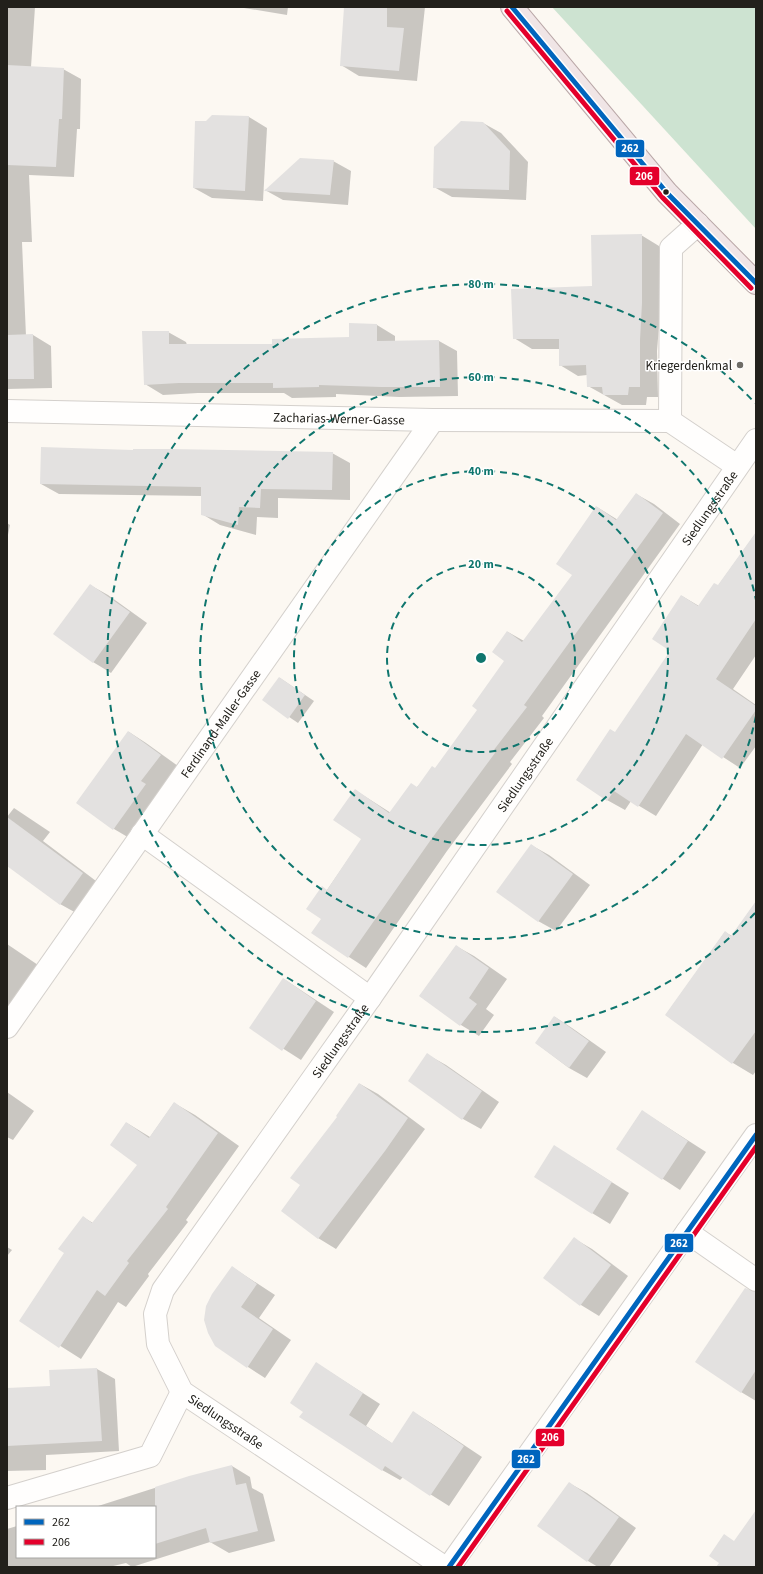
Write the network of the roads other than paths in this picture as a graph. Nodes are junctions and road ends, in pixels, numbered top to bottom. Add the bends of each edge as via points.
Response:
1 (512, 7) edge
2 (698, 224) junction
3 (756, 283) edge
4 (7, 411) edge
5 (433, 420) junction
6 (670, 421) junction
7 (756, 440) edge
8 (737, 466) junction
9 (142, 834) junction
10 (370, 998) junction
11 (7, 1027) edge
12 (756, 1135) edge
13 (687, 1232) junction
14 (756, 1280) edge
15 (182, 1392) junction
16 (7, 1498) edge
17 (444, 1567) edge
18 (449, 1567) edge

1 - 2 main road via 667,193
2 - 3 main road
2 - 6 street via 671,248
4 - 5 street, Zacharias-Werner-Gasse
5 - 6 street, Zacharias-Werner-Gasse
5 - 9 street, Ferdinand-Maller-Gasse
6 - 8 street
7 - 8 street, Siedlungsstraße
8 - 10 street, Siedlungsstraße
9 - 10 street
9 - 11 street, Ferdinand-Maller-Gasse
10 - 15 street, Siedlungsstraße via 163,1290 156,1314 158,1344
12 - 13 street
13 - 14 street
13 - 18 street
15 - 16 street via 150,1456
15 - 17 street, Siedlungsstraße

